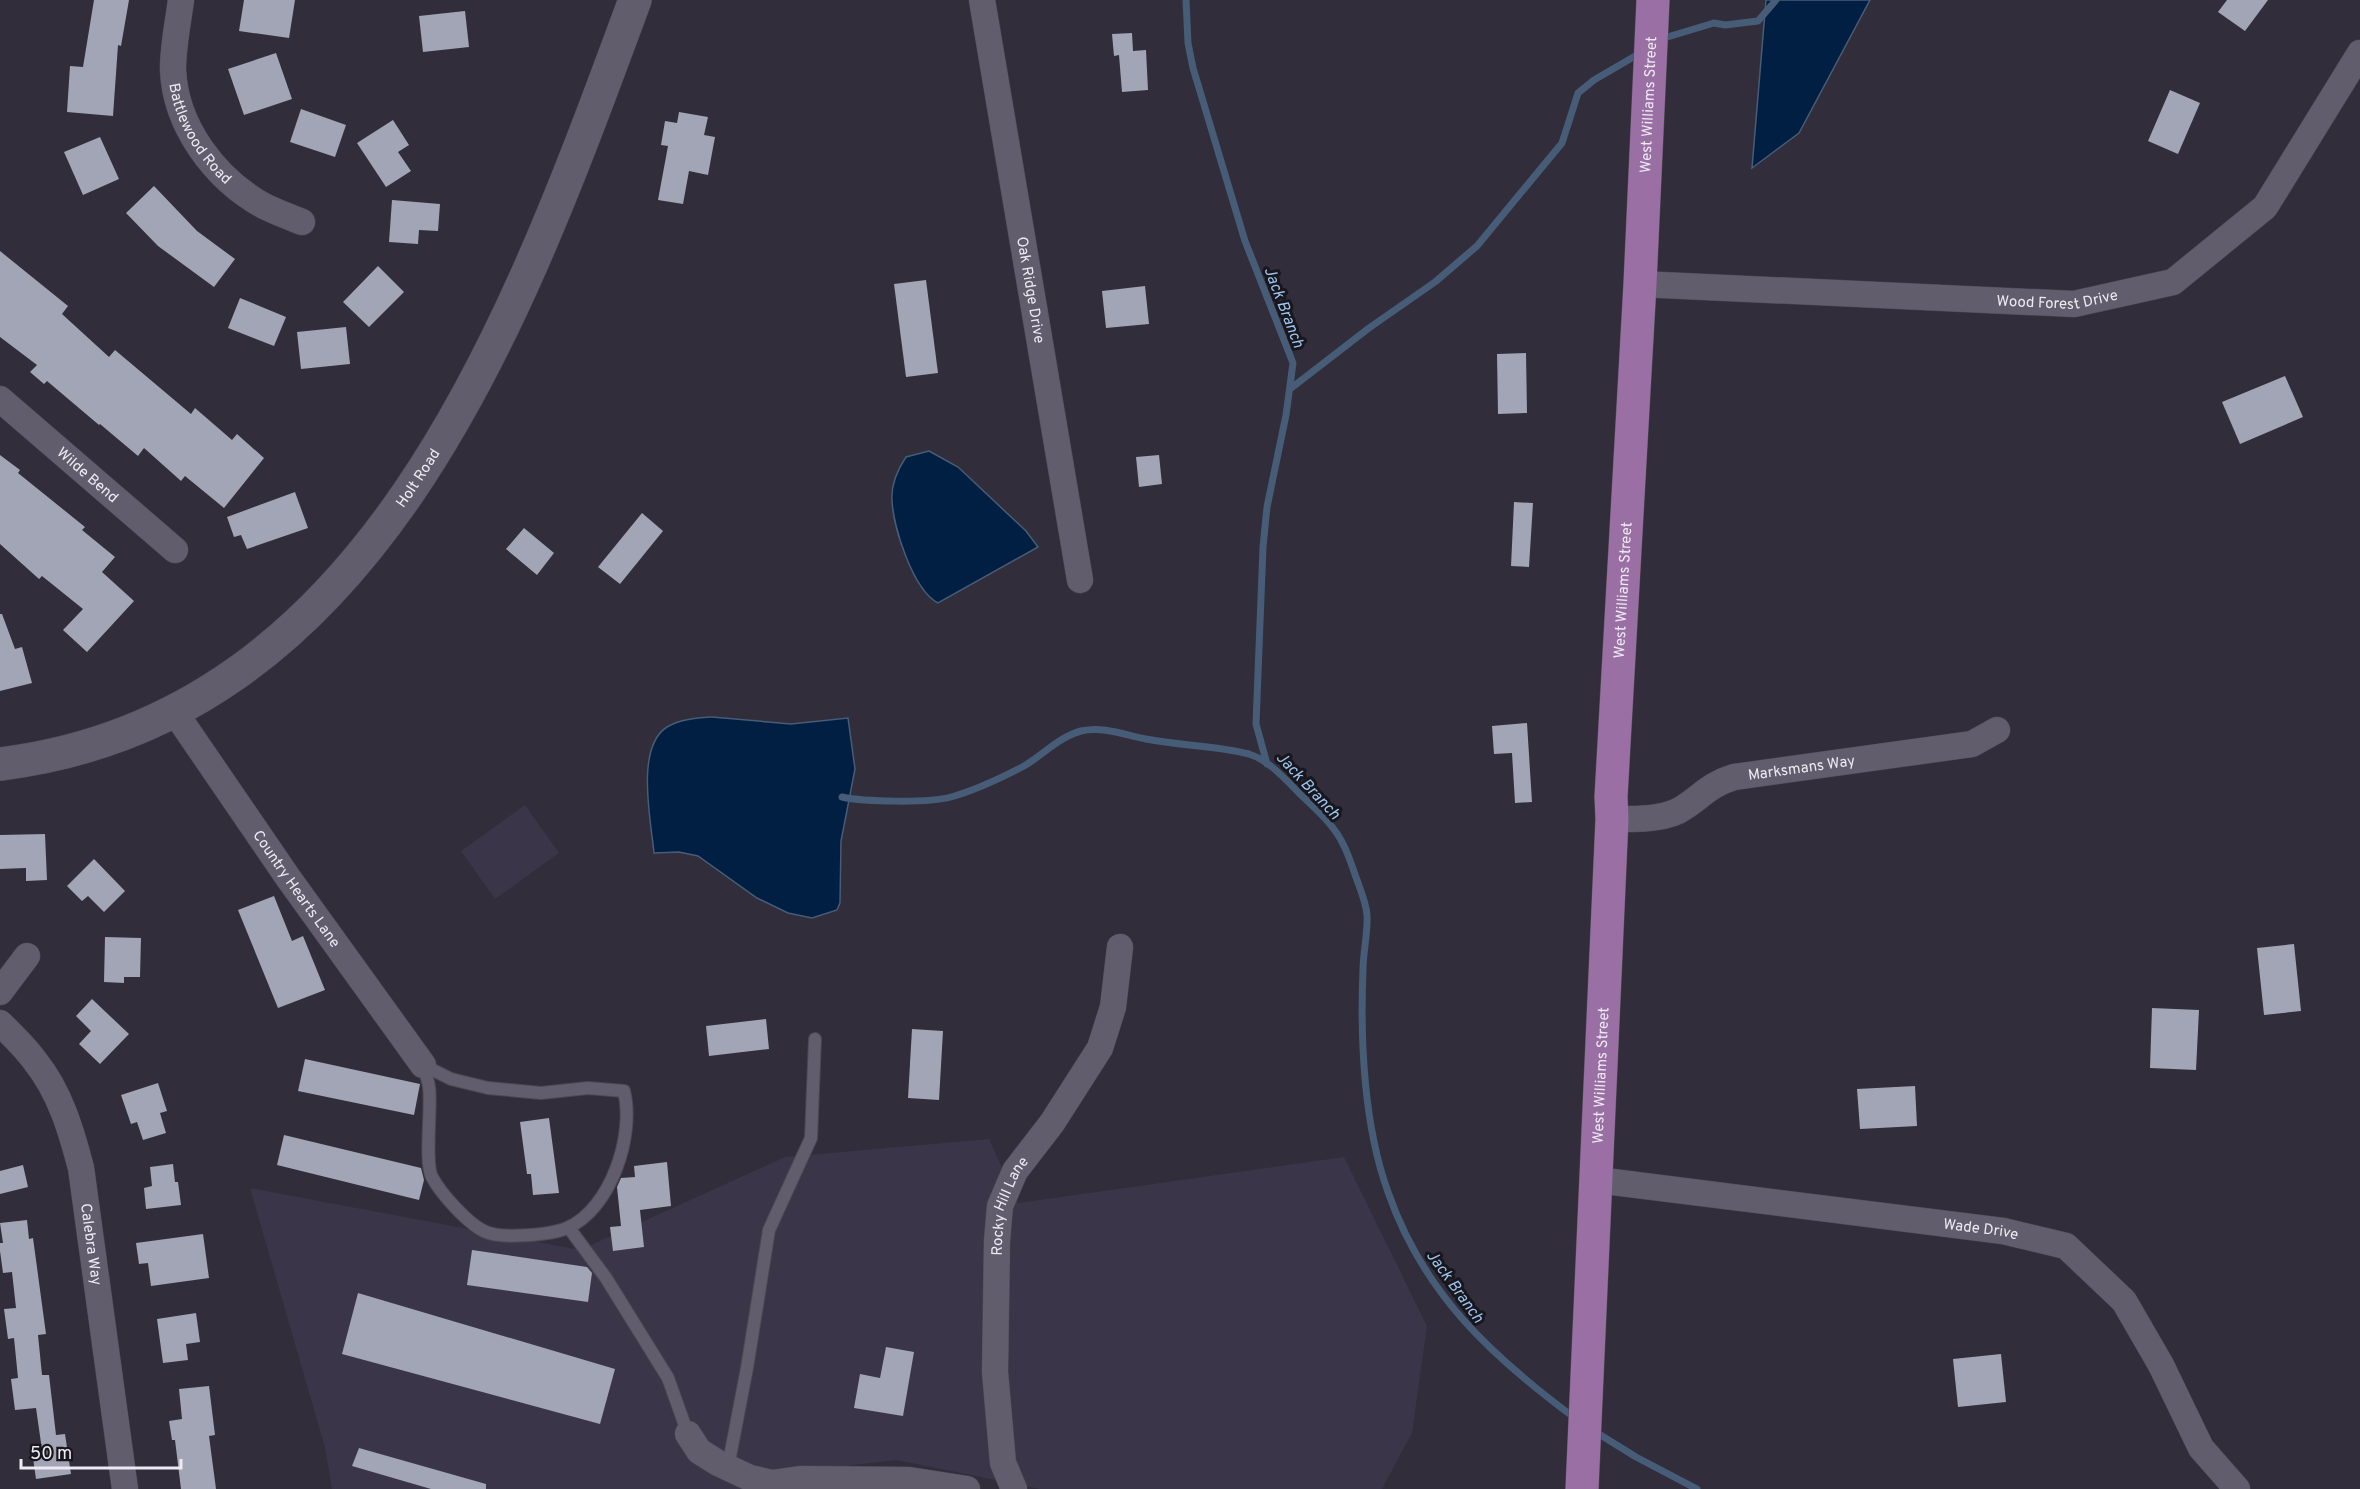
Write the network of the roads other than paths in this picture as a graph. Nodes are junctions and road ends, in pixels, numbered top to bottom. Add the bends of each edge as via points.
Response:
1 (181, 0) edge
2 (635, 0) edge
3 (982, 0) edge
4 (1653, 0) edge
5 (2360, 52) edge
6 (302, 222) dead end
7 (1640, 285) junction
8 (0, 399) edge
9 (176, 550) dead end
10 (1080, 580) dead end
11 (174, 711) junction
12 (1996, 730) dead end
13 (0, 764) edge
14 (1612, 819) junction
15 (1120, 947) dead end
16 (27, 956) dead end
17 (0, 992) edge
18 (0, 1023) edge
19 (815, 1040) dead end
20 (423, 1065) junction
21 (1597, 1180) junction
22 (568, 1228) junction
23 (688, 1434) joint
24 (728, 1467) junction
25 (771, 1486) edge
26 (125, 1489) edge
27 (967, 1489) edge
28 (1014, 1489) edge
29 (1582, 1489) edge
30 (2236, 1489) edge

1 - 6 street, Battlewood Road via 173,71 182,114 192,136 226,178 263,205
2 - 11 street, Holt Road via 579,151 518,297 440,445 372,542 298,624 241,670
3 - 10 street, Oak Ridge Drive
4 - 7 main road, West Williams Street
5 - 7 street, Wood Forest Drive via 2265,207 2173,282 2074,304
7 - 14 main road, West Williams Street
8 - 9 street, Wilde Bend
11 - 13 street, Holt Road via 75,749
11 - 20 street, Country Hearts Lane
12 - 14 street, Marksmans Way via 1972,744 1734,777 1717,782 1677,811 1640,819
14 - 21 main road, West Williams Street
15 - 28 street, Rocky Hill Lane via 1113,1007 1100,1048 1052,1123 1015,1171 1000,1206 995,1372 1003,1464
16 - 17 street
18 - 26 street, Calebra Way via 35,1061 52,1089 68,1121 81,1168
19 - 24 lane via 811,1138 769,1230
20 - 22 lane via 429,1086 431,1176 460,1212 486,1233 518,1236
20 - 22 lane via 451,1079 488,1088 541,1093 588,1088 624,1091 628,1108 621,1161 599,1204
21 - 29 main road, West Williams Street
21 - 30 street, Wade Drive via 2003,1231 2066,1246 2124,1301 2161,1365 2201,1448
22 - 23 lane via 606,1278 663,1369
23 - 24 street via 699,1451
24 - 25 street
25 - 27 street via 800,1479 909,1480

